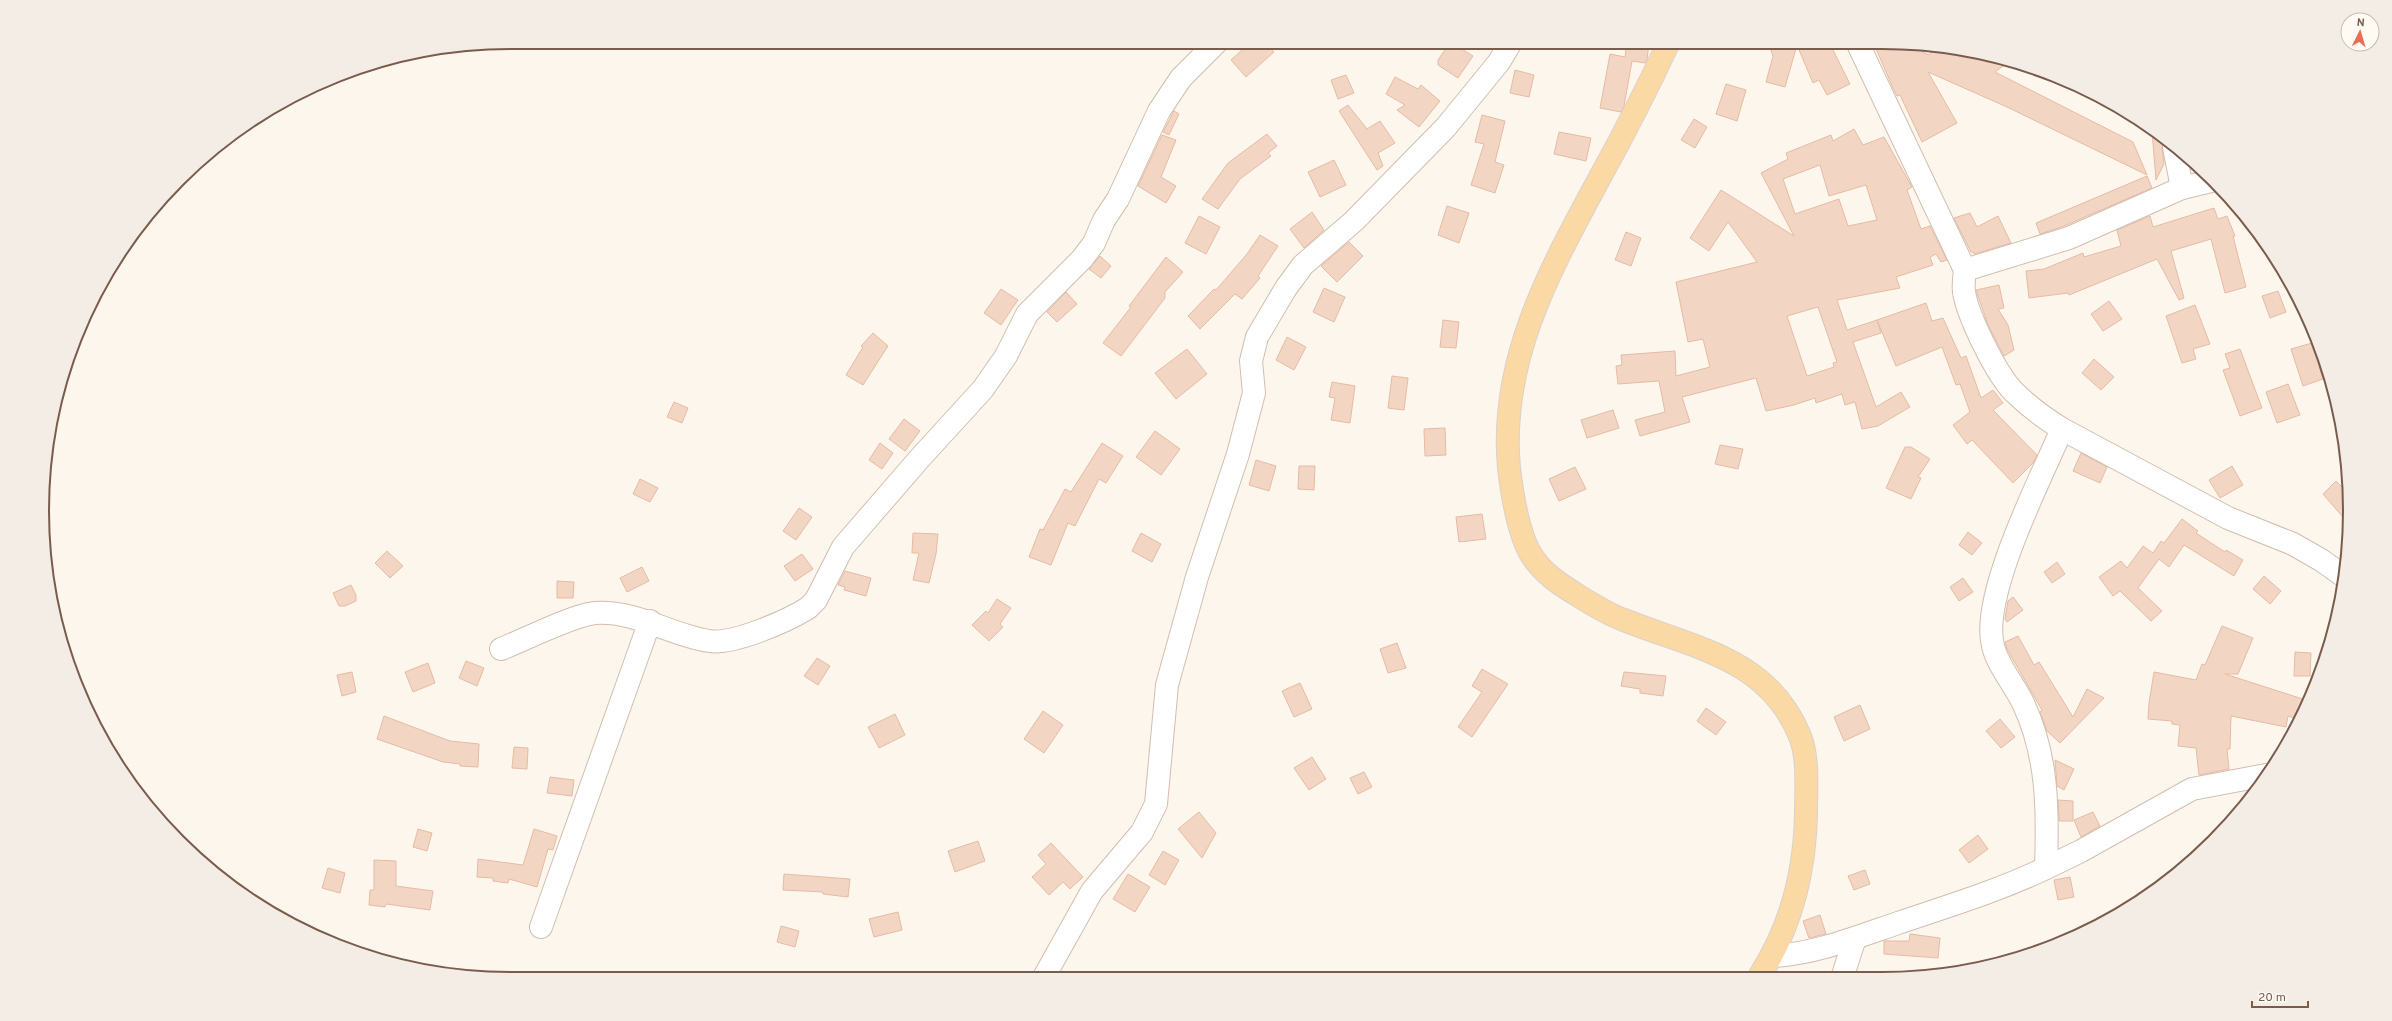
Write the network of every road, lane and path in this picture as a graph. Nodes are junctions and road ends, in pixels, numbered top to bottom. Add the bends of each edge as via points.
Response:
1 (1210, 49) edge
2 (1507, 49) edge
3 (1666, 49) edge
4 (1860, 49) edge
5 (2176, 155) edge
6 (2206, 182) edge
7 (2182, 188) junction
8 (1965, 270) junction
9 (2062, 429) junction
10 (2339, 573) edge
11 (650, 621) junction
12 (502, 649) dead end
13 (2258, 776) edge
14 (2046, 868) junction
15 (541, 927) dead end
16 (1855, 938) junction
17 (1772, 956) junction
18 (1047, 972) edge
19 (1762, 972) edge
20 (1844, 972) edge

1 - 11 street via 1181,78 1159,111 1118,200 1104,220 1094,243 1082,259 1027,314 1006,356 983,389 843,547 816,600 808,608 742,637 725,641 692,637
2 - 18 street via 1446,127 1354,221 1303,265 1286,288 1258,337 1251,361 1254,393 1238,454 1197,577 1167,685 1156,804 1142,832 1092,891
3 - 17 main road via 1642,99 1547,277 1530,319 1511,405 1508,430 1509,469 1520,525 1530,554 1546,573 1602,610 1726,658 1756,676 1783,704 1801,737 1806,777 1805,838 1789,917
4 - 8 street
5 - 7 street
6 - 7 street
7 - 8 street via 2069,238
8 - 9 street via 1964,288 1968,305 1987,350 2012,390 2039,414
9 - 10 street via 2228,518 2294,544
9 - 14 street via 2010,551 1994,603 1991,635 1993,646 2024,704 2042,754 2046,795
11 - 12 street via 605,613 587,614
11 - 15 street
13 - 14 street via 2192,789
14 - 16 street via 2008,886
16 - 17 street via 1795,955
16 - 20 street
17 - 19 main road

